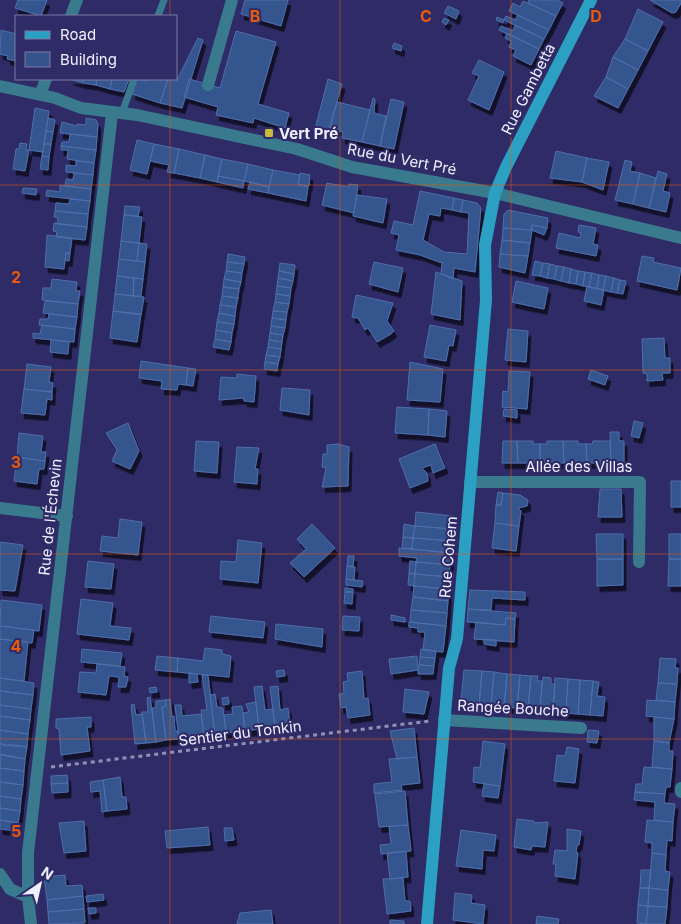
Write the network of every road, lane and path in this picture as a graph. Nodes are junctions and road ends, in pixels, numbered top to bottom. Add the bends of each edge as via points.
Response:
1 (77, 0) edge
2 (164, 0) edge
3 (232, 0) edge
4 (591, 0) edge
5 (71, 15) edge
6 (158, 15) edge
7 (46, 80) edge
8 (134, 80) edge
9 (208, 85) dead end
10 (0, 86) edge
11 (40, 94) junction
12 (117, 113) junction
13 (495, 193) junction
14 (681, 238) edge
15 (470, 482) junction
16 (0, 508) edge
17 (66, 516) junction
18 (639, 562) dead end
19 (444, 720) junction
20 (581, 728) dead end
21 (38, 768) junction
22 (681, 788) edge
23 (681, 792) edge
24 (0, 874) edge
25 (28, 897) junction
26 (32, 924) edge
27 (427, 924) edge

1 - 5 street
2 - 6 lane
3 - 9 street
4 - 13 street, Rue Gambetta
7 - 11 street
8 - 12 lane
10 - 11 street, Rue du Vert Pré
11 - 12 street, Rue du Vert Pré via 81,108
12 - 13 street, Rue du Vert Pré via 297,149 352,167
12 - 17 street, Rue de l'Échevin
13 - 14 street, Rue du Vert Pré
13 - 15 street, Rue Cohem via 485,245 486,300
15 - 18 street, Allée des Villas via 640,482
15 - 19 street, Rue Cohem via 457,643 449,668
16 - 17 street
17 - 21 street, Rue de l'Échevin
19 - 20 street, Rangée Bouche
19 - 21 path, Sentier du Tonkin
19 - 27 street, Rue Cohem
21 - 25 street, Rue de l'Échevin via 28,853
22 - 23 street
24 - 25 street via 10,889
25 - 26 street, Rue de l'Échevin

